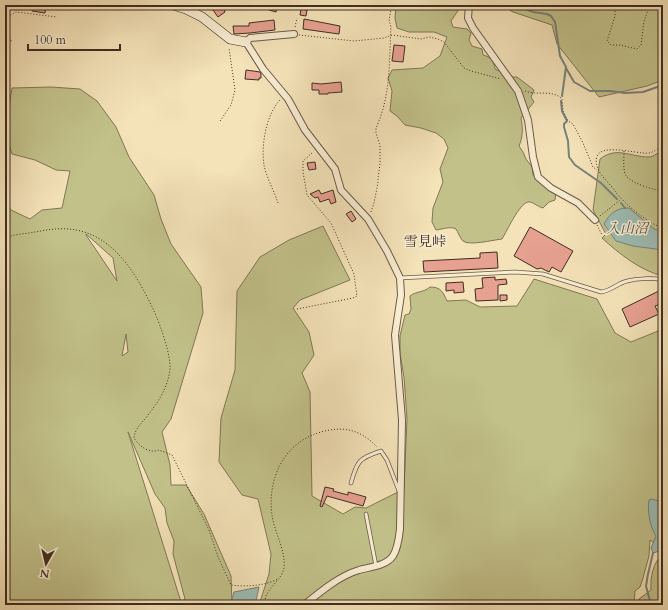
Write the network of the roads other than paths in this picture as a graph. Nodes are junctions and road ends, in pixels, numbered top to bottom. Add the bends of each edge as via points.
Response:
1 (173, 5) edge
2 (469, 5) edge
3 (294, 34) road end
4 (246, 42) junction
5 (595, 220) road end
6 (400, 278) junction
7 (663, 280) edge
8 (351, 483) dead end
9 (401, 496) junction
10 (366, 514) dead end
11 (376, 566) junction
12 (304, 605) edge

1 - 4 street via 202,17 230,39
2 - 5 street via 468,18 473,28 518,91 529,124 538,177 550,188 578,203
3 - 4 street via 250,38
4 - 6 street via 335,169 340,190 366,217
6 - 7 lane via 515,272 543,274 601,292 627,281
6 - 9 street via 401,295 395,335 402,420
8 - 9 lane via 359,462 366,456 381,451 388,460
9 - 11 street via 398,545 393,556
10 - 11 lane
11 - 12 street via 344,576

